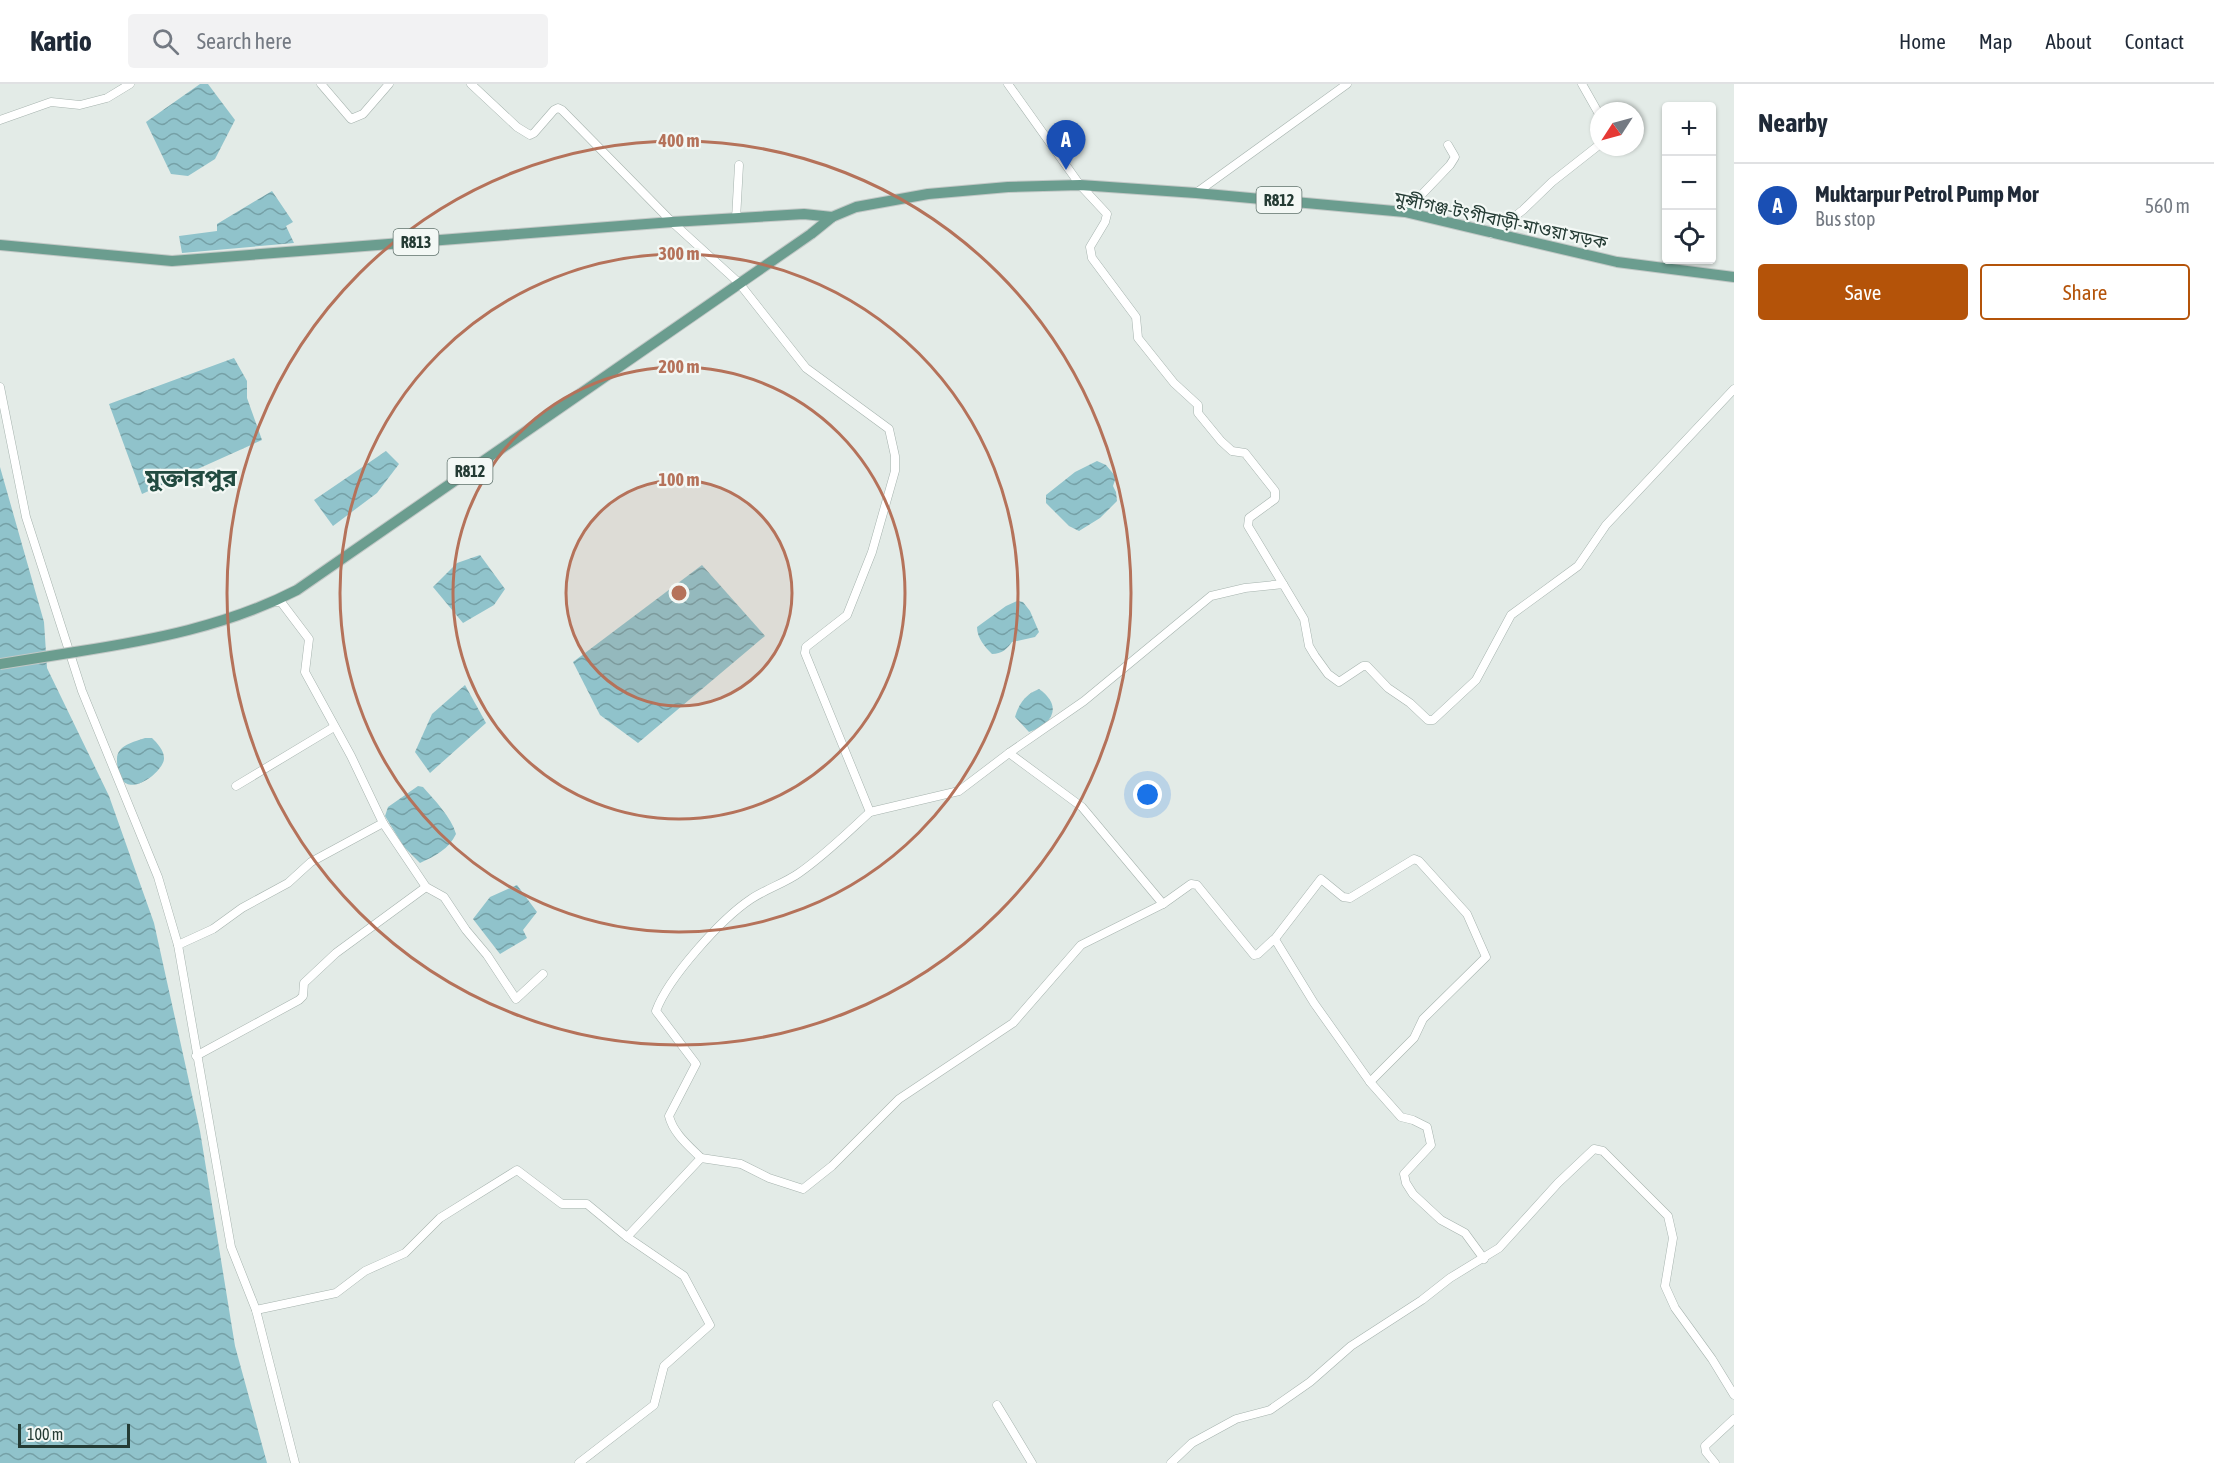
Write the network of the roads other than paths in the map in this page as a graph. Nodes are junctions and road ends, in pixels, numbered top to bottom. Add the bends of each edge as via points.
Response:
1 (130, 84) edge
2 (321, 84) edge
3 (389, 84) edge
4 (471, 84) edge
5 (1008, 84) edge
6 (1347, 84) edge
7 (1582, 84) edge
8 (1592, 102) edge
9 (0, 120) edge
10 (1448, 145) dead end
11 (1590, 152) edge
12 (739, 165) dead end
13 (1080, 185) junction
14 (1197, 192) junction
15 (1405, 212) junction
16 (831, 217) junction
17 (736, 219) junction
18 (672, 222) junction
19 (1492, 234) junction
20 (0, 245) edge
21 (1729, 276) edge
22 (739, 283) junction
23 (0, 387) edge
24 (1734, 389) edge
25 (1282, 584) junction
26 (274, 602) junction
27 (0, 664) edge
28 (334, 727) junction
29 (1009, 753) junction
30 (236, 786) dead end
31 (870, 812) junction
32 (383, 823) junction
33 (426, 887) junction
34 (1163, 904) junction
35 (1274, 940) junction
36 (178, 945) junction
37 (543, 974) dead end
38 (196, 1056) junction
39 (1370, 1082) junction
40 (701, 1158) junction
41 (627, 1237) junction
42 (1484, 1259) junction
43 (256, 1310) junction
44 (1734, 1395) edge
45 (997, 1405) dead end
46 (1734, 1419) edge
47 (295, 1463) edge
48 (579, 1463) edge
49 (1032, 1463) edge
50 (1171, 1463) edge
51 (1714, 1463) edge

1 - 9 street via 106,98 80,105 51,102
2 - 3 street via 351,119 363,114
4 - 18 street via 530,135 554,110 562,110
5 - 13 street
6 - 14 street
7 - 8 street
10 - 15 street via 1455,153 1450,165
11 - 19 street
12 - 17 street
13 - 14 main road, মুন্সীগঞ্জ-টংগীবাড়ী-মাওয়া সড়ক / R812
13 - 16 main road, মুন্সীগঞ্জ-টংগীবাড়ী-মাওয়া সড়ক / R812 via 928,194 856,207
13 - 25 street via 1107,214 1090,247 1092,258 1136,317 1138,338 1174,383 1198,405 1198,414 1221,441 1232,451 1245,453 1275,491 1275,499 1249,518 1248,526
14 - 15 main road, মুন্সীগঞ্জ-টংগীবাড়ী-মাওয়া সড়ক / R812
15 - 19 main road, মুন্সীগঞ্জ-টংগীবাড়ী-মাওয়া সড়ক / R812
16 - 17 main road, R813 via 804,214
16 - 22 main road, R812
17 - 18 main road, R813
18 - 20 main road, R813 via 172,261
18 - 22 street
19 - 21 main road, মুন্সীগঞ্জ-টংগীবাড়ী-মাওয়া সড়ক / R812 via 1617,262
22 - 26 main road, R812 via 336,564
22 - 31 street via 806,368 889,429 895,471 872,552 847,615 806,647 805,653
23 - 36 street via 26,517 82,691 158,877
24 - 25 street via 1606,525 1578,566 1511,615 1476,680 1433,720 1388,688 1367,666 1340,682 1328,674 1309,646 1304,620
25 - 29 street via 1211,596 1084,701
26 - 27 main road, R812, bridge via 181,633
26 - 28 street via 280,602 309,639 305,672
28 - 30 street
28 - 32 street
29 - 31 street via 959,791
29 - 34 street via 1082,807
31 - 40 street via 798,874 750,900 733,915 681,969 657,1008 657,1015 696,1064 669,1116 671,1124
32 - 33 street
32 - 36 street via 311,862 288,884 242,908 213,929
33 - 37 street via 444,897 516,999
33 - 38 street via 336,953 304,983 299,1000
34 - 35 street via 1191,884 1197,885 1254,955
34 - 40 street via 1081,945 1013,1023 898,1099 832,1166 803,1189 741,1164
35 - 39 street
35 - 39 street via 1321,879 1350,898 1414,860 1467,914 1486,957 1423,1019 1414,1038
36 - 38 street
38 - 43 street via 231,1246
39 - 42 street via 1401,1117 1427,1127 1431,1145 1404,1174 1406,1183 1426,1208 1465,1233
40 - 41 street
41 - 43 street via 586,1204 562,1204 517,1170 440,1218 405,1252 365,1271 336,1293
41 - 48 street via 684,1276 710,1325 664,1366 654,1405
42 - 44 street via 1500,1248 1594,1149 1603,1151 1668,1216 1673,1238 1665,1286 1675,1308
42 - 50 street via 1351,1346 1270,1410 1236,1419 1192,1443
43 - 47 street
45 - 49 street
46 - 51 street via 1705,1446

